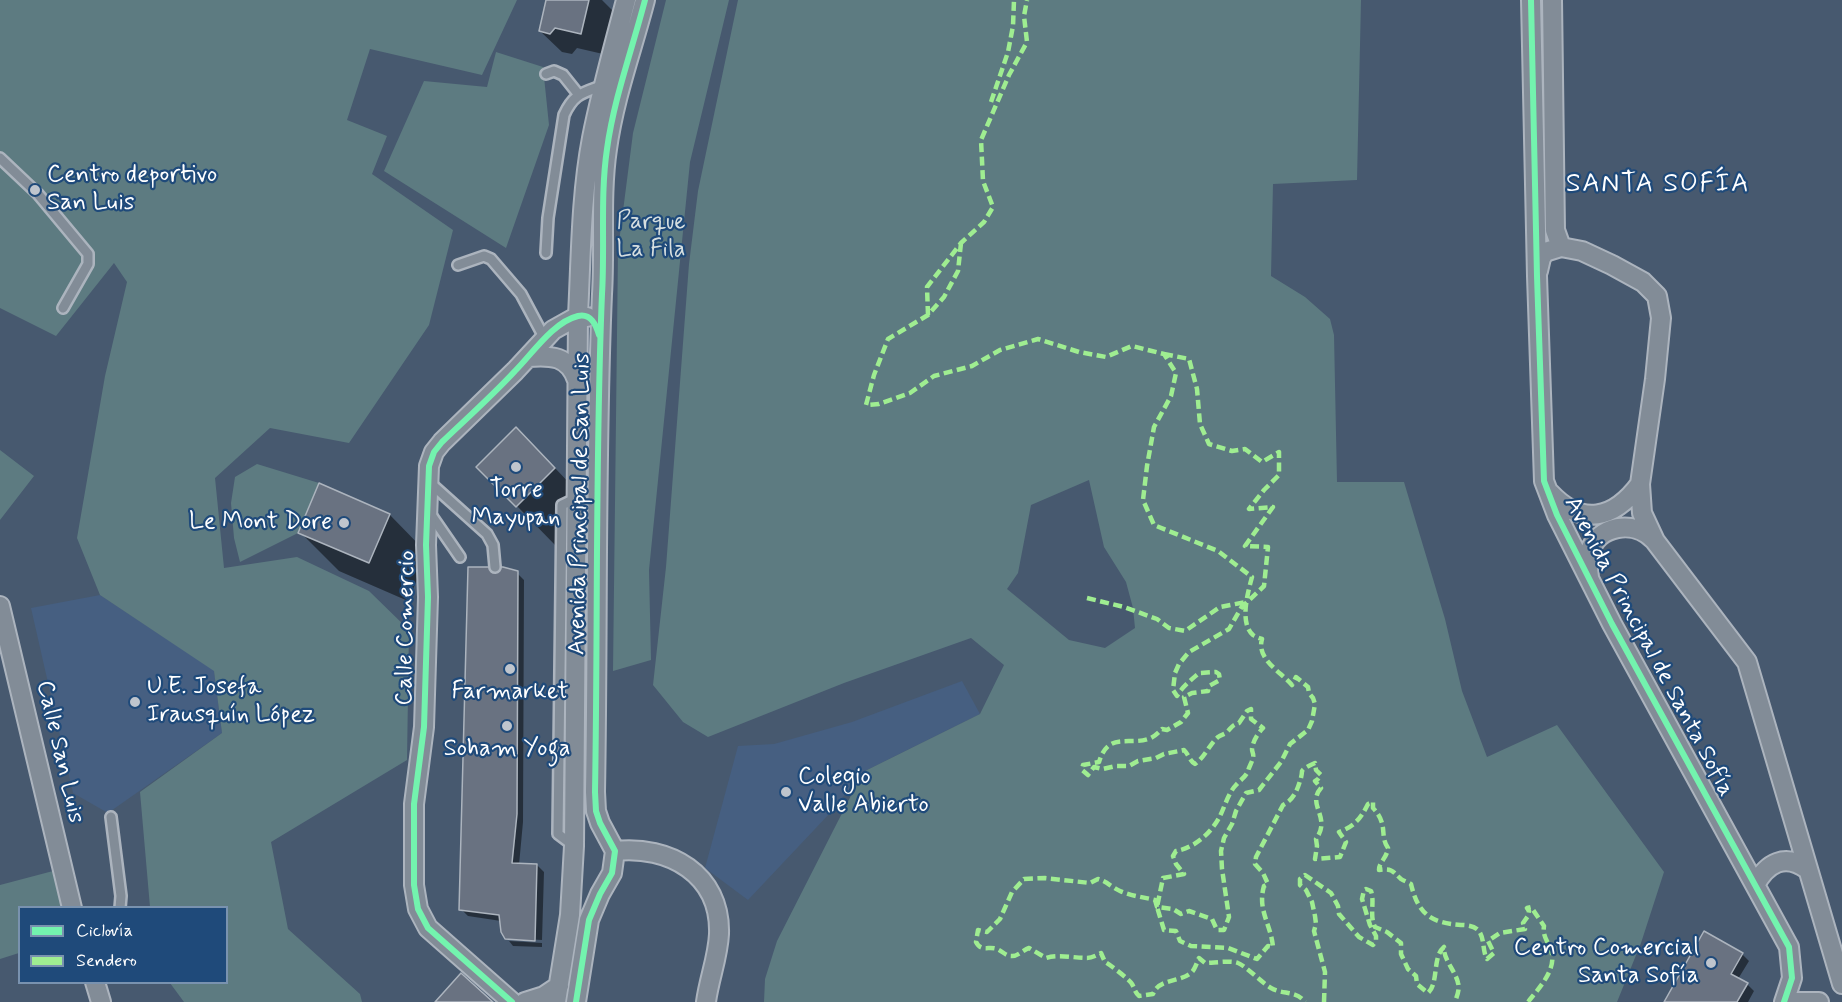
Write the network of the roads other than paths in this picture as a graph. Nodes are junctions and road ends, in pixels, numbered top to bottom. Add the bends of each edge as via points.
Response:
1 (626, 0) edge
2 (645, 0) edge
3 (1532, 0) edge
4 (1552, 0) edge
5 (546, 74) dead end
6 (604, 85) junction
7 (579, 95) junction
8 (0, 158) edge
9 (1561, 247) junction
10 (581, 249) junction
11 (604, 250) junction
12 (546, 253) dead end
13 (458, 265) dead end
14 (1537, 276) junction
15 (63, 308) dead end
16 (578, 316) junction
17 (545, 339) junction
18 (600, 341) junction
19 (528, 357) junction
20 (578, 383) junction
21 (428, 481) junction
22 (1640, 484) junction
23 (1547, 490) junction
24 (428, 510) junction
25 (1655, 542) junction
26 (460, 557) dead end
27 (495, 567) dead end
28 (1589, 581) junction
29 (0, 606) edge
30 (111, 817) dead end
31 (574, 846) junction
32 (612, 846) junction
33 (1807, 869) junction
34 (1755, 885) junction
35 (72, 906) edge
36 (120, 906) edge
37 (96, 984) edge
38 (1842, 984) edge
39 (558, 994) edge
40 (101, 1002) edge
41 (512, 1002) edge
42 (525, 1002) edge
43 (576, 1002) edge
44 (705, 1002) edge
45 (1784, 1002) edge
46 (1797, 1002) edge
47 (1819, 1002) edge

1 - 6 street, Avenida Principal de San Luis
2 - 11 street, Avenida Principal de San Luis via 607,150
3 - 14 street, Avenida Principal de Santa Sofía
4 - 9 street via 1555,230
5 - 7 lane via 554,71 563,75
6 - 7 lane
6 - 10 street, Avenida Principal de San Luis via 592,139
7 - 12 lane via 564,115
8 - 15 lane via 38,194 88,254 88,264
9 - 14 street via 1545,252
9 - 22 street via 1582,251 1612,265 1643,282 1657,296 1660,337
10 - 11 street via 591,264
10 - 16 street, Avenida Principal de San Luis
11 - 18 street, Avenida Principal de San Luis
13 - 17 lane via 483,256 491,259 521,294
14 - 23 street, Avenida Principal de Santa Sofía via 1542,469
16 - 17 street, Calle Comercio
16 - 18 street via 591,319
16 - 20 street, Avenida Principal de San Luis
17 - 19 street, Calle Comercio
18 - 32 street, Avenida Principal de San Luis via 595,792 596,811
19 - 20 street via 558,358 574,369
19 - 21 street, Calle Comercio via 441,442 429,466
20 - 31 street, Avenida Principal de San Luis
21 - 24 street, Calle Comercio
21 - 27 lane via 487,534 493,544
22 - 23 street, Avenida Principal de Santa Sofía via 1618,507 1593,515 1576,513
22 - 25 street via 1642,513
23 - 28 street, Avenida Principal de Santa Sofía
24 - 26 lane
24 - 41 street, Calle Comercio via 424,715 414,804 414,885 418,909 428,928
25 - 28 street via 1639,530 1618,528 1605,532 1588,554
25 - 33 street via 1747,662
28 - 34 street, Avenida Principal de Santa Sofía
29 - 35 street, Calle San Luis
30 - 36 lane
31 - 32 street via 592,835 605,837
31 - 39 street, Avenida Principal de San Luis via 570,915
32 - 43 street via 612,873 589,920
32 - 44 street via 676,859 691,868 710,893 719,935
33 - 34 street via 1791,862 1772,864
33 - 38 street
34 - 45 street, Avenida Principal de Santa Sofía via 1789,947 1792,978
37 - 40 street
39 - 42 street
46 - 47 street

